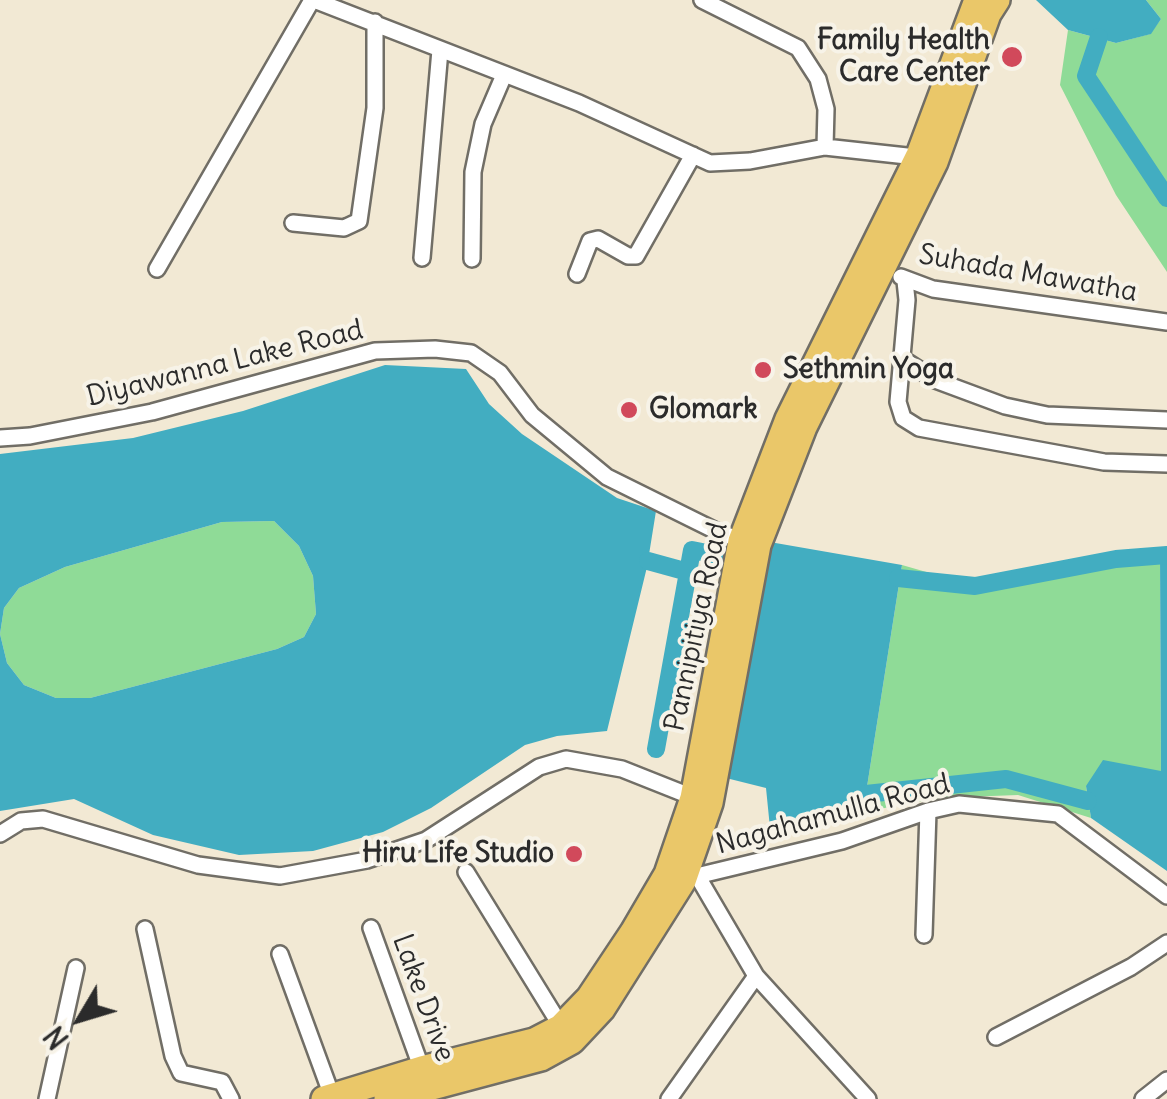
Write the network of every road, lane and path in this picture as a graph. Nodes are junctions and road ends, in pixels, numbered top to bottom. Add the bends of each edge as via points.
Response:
1 (313, 0) edge
2 (702, 0) edge
3 (977, 0) edge
4 (997, 0) edge
5 (375, 22) junction
6 (440, 50) junction
7 (504, 75) junction
8 (826, 147) junction
9 (694, 155) junction
10 (927, 159) junction
11 (294, 224) dead end
12 (422, 258) dead end
13 (472, 260) dead end
14 (885, 263) junction
15 (157, 269) dead end
16 (577, 274) dead end
17 (905, 281) junction
18 (1167, 322) edge
19 (901, 358) junction
20 (1167, 420) edge
21 (0, 438) edge
22 (1167, 464) edge
23 (749, 543) junction
24 (701, 800) junction
25 (928, 811) junction
26 (0, 834) edge
27 (466, 872) dead end
28 (683, 877) junction
29 (1167, 896) edge
30 (370, 928) dead end
31 (145, 929) dead end
32 (924, 935) dead end
33 (1167, 943) edge
34 (280, 954) dead end
35 (76, 968) dead end
36 (756, 976) junction
37 (566, 1034) junction
38 (996, 1037) dead end
39 (425, 1077) junction
40 (1167, 1080) edge
41 (328, 1097) edge
42 (866, 1098) edge
43 (48, 1099) edge
44 (231, 1099) edge
45 (387, 1099) edge
46 (668, 1099) edge
47 (1143, 1099) edge

1 - 5 street
1 - 15 street
2 - 8 street via 798,48 818,78
3 - 10 main road, Pannipitiya Road
4 - 10 main road, Pannipitiya Road
5 - 6 street
5 - 11 street via 375,108 359,222 344,228
6 - 7 street
6 - 12 street
7 - 9 street
7 - 13 street via 483,124 473,172
8 - 9 street via 750,161 710,162
8 - 10 street
9 - 16 street via 636,256 590,241
10 - 14 main road, Pannipitiya Road
10 - 23 main road, Pannipitiya Road via 788,419
14 - 17 street, Suhada Mawatha
14 - 23 main road, Pannipitiya Road
17 - 18 street, Suhada Mawatha
17 - 19 street
19 - 20 street via 934,380 1005,406 1047,415
19 - 22 street via 898,402 903,418 918,428 1104,462
21 - 23 street, Diyawanna Lake Road via 152,412 375,351 471,353 607,477
23 - 24 main road, Pannipitiya Road
24 - 26 street via 622,769 566,759 538,766 426,840 367,860 280,876 198,865 43,820 20,821
24 - 28 main road, Pannipitiya Road
25 - 28 street, Nagahamulla Road via 842,841
25 - 29 street, Nagahamulla Road via 959,804 1058,814
25 - 32 street
27 - 37 street
28 - 36 street
28 - 37 main road, Pannipitiya Road via 602,1009
30 - 39 street, Lake Drive
31 - 44 street via 181,1073 222,1082
33 - 38 street
34 - 41 street
35 - 43 street
36 - 42 street
36 - 46 street
37 - 39 main road, Pannipitiya Road via 542,1058
39 - 41 main road, Pannipitiya Road
39 - 45 main road, Pannipitiya Road
40 - 47 street

